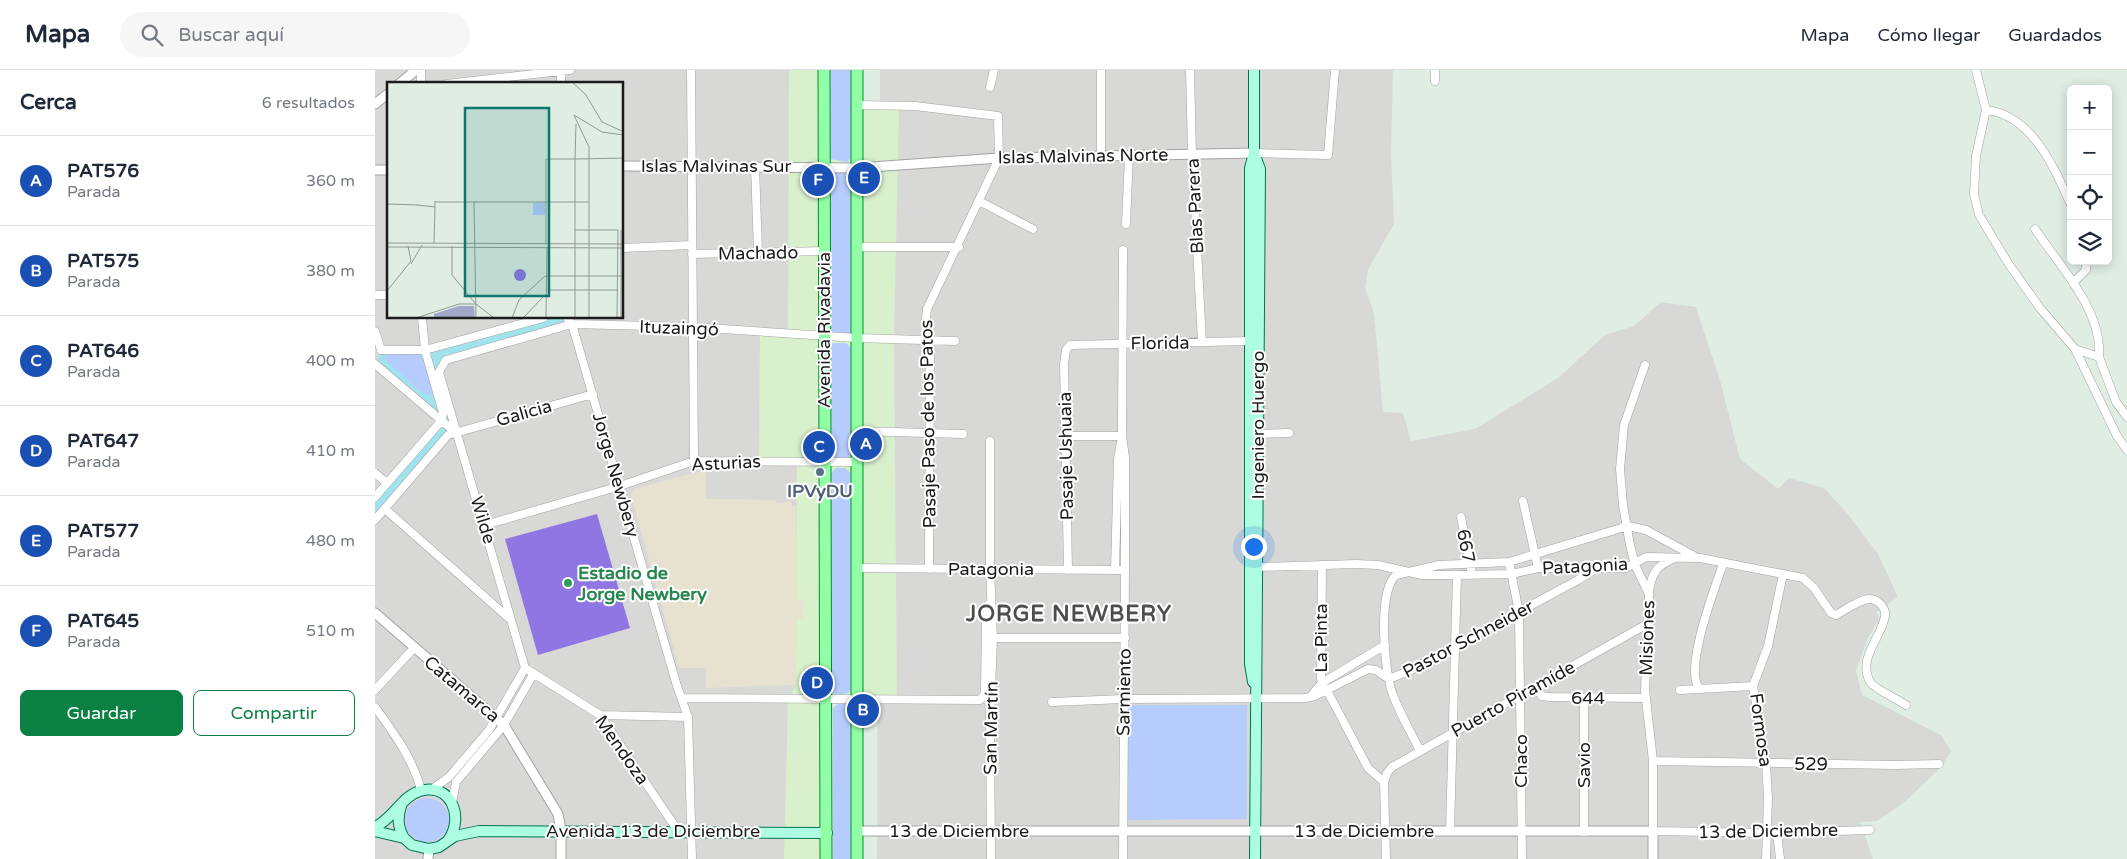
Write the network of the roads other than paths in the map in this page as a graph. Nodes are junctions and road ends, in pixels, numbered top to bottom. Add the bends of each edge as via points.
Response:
1 (416, 70) edge
2 (569, 70) edge
3 (691, 70) edge
4 (824, 70) edge
5 (857, 70) edge
6 (993, 70) edge
7 (1003, 70) edge
8 (1101, 70) edge
9 (1190, 70) edge
10 (1254, 70) edge
11 (1335, 70) edge
12 (1435, 70) edge
13 (1976, 70) edge
14 (561, 71) edge
15 (516, 80) edge
16 (1435, 81) dead end
17 (401, 82) edge
18 (475, 82) edge
19 (990, 87) dead end
20 (387, 94) edge
21 (375, 104) edge
22 (857, 105) junction
23 (1986, 110) junction
24 (1254, 153) junction
25 (1192, 154) junction
26 (1129, 155) junction
27 (1101, 156) junction
28 (999, 158) junction
29 (693, 165) junction
30 (624, 166) edge
31 (755, 166) junction
32 (823, 167) junction
33 (839, 168) joint
34 (857, 168) junction
35 (2067, 197) edge
36 (979, 201) junction
37 (1126, 224) dead end
38 (2035, 228) dead end
39 (1033, 229) dead end
40 (693, 245) junction
41 (857, 247) junction
42 (959, 247) junction
43 (624, 248) edge
44 (1123, 250) dead end
45 (824, 251) junction
46 (758, 252) junction
47 (692, 254) junction
48 (2086, 265) edge
49 (2073, 283) junction
50 (422, 319) edge
51 (539, 319) edge
52 (569, 321) edge
53 (692, 327) junction
54 (375, 331) edge
55 (824, 335) junction
56 (857, 338) junction
57 (930, 340) junction
58 (955, 341) dead end
59 (1249, 341) junction
60 (1203, 342) junction
61 (1122, 344) junction
62 (1070, 345) joint
63 (2075, 349) junction
64 (381, 350) junction
65 (425, 350) junction
66 (2099, 357) junction
67 (1645, 365) dead end
68 (375, 366) edge
69 (439, 372) joint
70 (593, 394) junction
71 (2127, 417) edge
72 (442, 420) junction
73 (857, 431) junction
74 (456, 433) junction
75 (930, 433) junction
76 (1289, 433) dead end
77 (963, 434) dead end
78 (1258, 434) junction
79 (1066, 436) junction
80 (1122, 436) junction
81 (991, 441) dead end
82 (2127, 450) edge
83 (694, 461) junction
84 (824, 462) junction
85 (857, 462) junction
86 (375, 473) edge
87 (387, 484) junction
88 (620, 486) junction
89 (375, 498) edge
90 (1523, 501) dead end
91 (385, 509) junction
92 (1461, 517) dead end
93 (375, 520) edge
94 (485, 525) junction
95 (1628, 526) junction
96 (1535, 554) junction
97 (1678, 556) junction
98 (1698, 558) junction
99 (1509, 562) junction
100 (1469, 563) junction
101 (1723, 564) junction
102 (1322, 565) junction
103 (1635, 565) junction
104 (1258, 567) junction
105 (857, 568) junction
106 (1538, 568) junction
107 (1597, 568) junction
108 (929, 569) junction
109 (990, 569) junction
110 (1068, 570) junction
111 (1115, 570) junction
112 (1125, 570) junction
113 (1405, 572) junction
114 (1473, 574) junction
115 (1512, 574) junction
116 (1783, 574) junction
117 (1457, 575) junction
118 (1649, 590) junction
119 (990, 598) junction
120 (1519, 612) junction
121 (375, 613) edge
122 (512, 621) junction
123 (1649, 623) junction
124 (993, 638) junction
125 (1125, 638) junction
126 (1385, 645) junction
127 (1456, 646) junction
128 (414, 648) junction
129 (525, 668) junction
130 (534, 673) junction
131 (1389, 679) junction
132 (1324, 686) junction
133 (1753, 686) junction
134 (1535, 688) junction
135 (1699, 688) junction
136 (375, 690) edge
137 (1680, 690) dead end
138 (1520, 694) junction
139 (683, 698) junction
140 (1256, 698) junction
141 (1584, 698) junction
142 (1645, 698) junction
143 (1123, 699) junction
144 (825, 700) junction
145 (856, 700) junction
146 (1052, 702) dead end
147 (1906, 705) dead end
148 (375, 707) edge
149 (600, 715) junction
150 (688, 717) junction
151 (500, 722) junction
152 (1453, 732) junction
153 (1420, 751) junction
154 (1653, 761) junction
155 (1766, 763) junction
156 (1939, 764) dead end
157 (1384, 782) junction
158 (426, 790) junction
159 (452, 803) junction
160 (402, 804) junction
161 (457, 820) junction
162 (380, 825) edge
163 (561, 830) junction
164 (1450, 830) junction
165 (1870, 830) dead end
166 (479, 831) junction
167 (678, 831) junction
168 (692, 831) junction
169 (857, 831) junction
170 (1256, 831) junction
171 (1386, 831) junction
172 (1521, 831) junction
173 (1653, 831) junction
174 (375, 832) edge
175 (991, 832) junction
176 (1123, 832) junction
177 (1584, 832) junction
178 (827, 833) junction
179 (1768, 833) junction
180 (1777, 833) junction
181 (404, 838) junction
182 (448, 840) junction
183 (429, 854) edge
184 (561, 859) edge
185 (692, 859) edge
186 (827, 859) edge
187 (857, 859) edge
188 (991, 859) edge
189 (1123, 859) edge
190 (1255, 859) edge
191 (1386, 859) edge
192 (1522, 859) edge
193 (1653, 859) edge
194 (1766, 859) edge
195 (1779, 859) edge

1 - 17 street
2 - 14 street
3 - 29 street
4 - 32 main road, Avenida Rivadavia
5 - 22 main road, Avenida Rivadavia
6 - 7 street
6 - 19 street
8 - 27 street
9 - 25 street, Blas Parera
10 - 24 main road, Ingeniero Huergo
11 - 24 street, Islas Malvinas Norte via 1328,155
12 - 16 street
13 - 23 street
14 - 15 street
15 - 18 street
20 - 21 street
22 - 28 street, Pasaje Paso de los Patos via 915,106 998,116
22 - 34 main road, Avenida Rivadavia
23 - 35 street via 1999,111 2031,132
23 - 63 street via 1976,156 1975,194 1979,215 2040,308
24 - 25 street, Islas Malvinas Norte
24 - 59 main road, Ingeniero Huergo via 1250,168
24 - 78 main road, Ingeniero Huergo via 1260,169
25 - 26 street, Islas Malvinas Norte
25 - 60 street, Blas Parera
26 - 27 street, Islas Malvinas Norte
26 - 37 street
27 - 28 street, Islas Malvinas Norte
28 - 34 street, Islas Malvinas Norte
28 - 36 street, Pasaje Paso de los Patos
29 - 30 street, Islas Malvinas Sur
29 - 31 street, Islas Malvinas Sur
29 - 40 street
31 - 32 street, Islas Malvinas Sur
31 - 46 street
32 - 33 street, Islas Malvinas Sur
32 - 45 main road, Avenida Rivadavia
33 - 34 street, Islas Malvinas Norte
34 - 41 main road, Avenida Rivadavia
36 - 39 street
36 - 42 street, Pasaje Paso de los Patos
38 - 49 street
40 - 43 street, Machado
40 - 47 street
41 - 42 street
41 - 56 main road, Avenida Rivadavia
42 - 57 street, Pasaje Paso de los Patos via 927,309
44 - 61 street, Sarmiento
45 - 46 street, Machado
45 - 55 main road, Avenida Rivadavia
46 - 47 street, Machado
47 - 53 street
48 - 49 street via 2086,270
49 - 66 street via 2088,307 2100,343
50 - 65 street
51 - 65 street
52 - 53 street, Ituzaingó
52 - 69 street, Ituzaingó via 446,360
52 - 70 street, Jorge Newbery
53 - 55 street, Ituzaingó
53 - 83 street
54 - 64 street
55 - 56 street, Ituzaingó
55 - 84 main road, Avenida Rivadavia
56 - 57 street
56 - 73 main road, Avenida Rivadavia
57 - 58 street
57 - 75 street, Pasaje Paso de los Patos
59 - 60 street, Florida
59 - 140 main road, Ingeniero Huergo via 1250,664
60 - 61 street, Florida
61 - 62 street, Florida
61 - 80 street, Sarmiento
62 - 79 street, Pasaje Ushuaia via 1064,364
63 - 66 street
63 - 82 street
64 - 65 street
64 - 68 street
65 - 72 street
66 - 71 street via 2116,402
67 - 95 street, Misiones via 1625,425 1621,452 1622,498
68 - 72 street
69 - 74 street, Wilde
70 - 74 street, Galicia
70 - 88 street, Jorge Newbery
72 - 74 street
72 - 87 street
73 - 75 street
73 - 85 main road, Avenida Rivadavia
74 - 91 street via 448,435
74 - 94 street, Wilde
75 - 77 street
75 - 108 street, Pasaje Paso de los Patos
76 - 78 street
78 - 104 main road, Ingeniero Huergo
79 - 80 street
79 - 110 street, Pasaje Ushuaia
80 - 111 street, Sarmiento via 1118,458
80 - 112 street, Sarmiento via 1125,457
81 - 109 street, San Martín
83 - 84 street, Asturias
83 - 88 street, Asturias
84 - 85 street, Asturias
84 - 144 main road, Avenida Rivadavia
85 - 105 main road, Avenida Rivadavia
86 - 87 street
87 - 89 street
88 - 94 street, Asturias
88 - 139 street, Jorge Newbery
90 - 96 street
91 - 93 street
91 - 122 street
92 - 100 street, 667
94 - 122 street, Wilde
95 - 96 street
95 - 98 street via 1646,530
95 - 103 street, Misiones
96 - 99 street
96 - 106 street
97 - 98 street, Patagonia
97 - 103 street, Patagonia via 1646,557
97 - 118 street via 1658,566 1651,575
98 - 101 street, Patagonia
99 - 100 street
99 - 115 street, Chaco
100 - 113 street via 1439,564
100 - 114 street, 667
101 - 116 street, Patagonia
101 - 135 street via 1697,646 1694,677
102 - 104 street, Patagonia
102 - 113 street, Patagonia via 1378,565
102 - 132 street, La Pinta
103 - 107 street, Patagonia
103 - 118 street, Misiones
104 - 140 main road, Ingeniero Huergo
105 - 108 street, Patagonia
105 - 145 main road, Avenida Rivadavia
106 - 107 street, Patagonia
106 - 115 street, Patagonia
107 - 120 street, Pastor Schneider
108 - 109 street, Patagonia
109 - 110 street, Patagonia
109 - 119 street, San Martín
110 - 111 street, Patagonia
111 - 112 street, Patagonia
112 - 125 street, Sarmiento
113 - 117 street, Patagonia
113 - 126 street via 1391,579 1385,597
114 - 115 street, Patagonia
114 - 117 street, Patagonia
115 - 120 street, Chaco
116 - 133 street, Formosa via 1768,646
116 - 147 street, Patagonia via 1803,578 1836,615 1868,599 1881,604 1885,618 1869,654 1867,675 1871,684
117 - 127 street
118 - 123 street, Misiones
119 - 124 street, San Martín
119 - 145 street, San Martín via 985,618 985,693 980,700
120 - 127 street, Pastor Schneider
120 - 138 street, Chaco
121 - 128 street, Catamarca
122 - 129 street, Wilde
123 - 134 street, Puerto Piramíde
123 - 142 street, Misiones
124 - 125 street
124 - 175 street, San Martín
125 - 143 street, Sarmiento
126 - 131 street
126 - 132 street, Pastor Schneider
127 - 131 street, Pastor Schneider
127 - 152 street
128 - 136 street
128 - 151 street, Catamarca
129 - 130 street, Mendoza
129 - 151 street
130 - 149 street, Mendoza
130 - 151 street
131 - 132 street, Pastor Schneider via 1376,670 1368,669
131 - 153 street via 1392,694
132 - 140 street, Pastor Schneider via 1310,697
132 - 157 street, La Pinta via 1369,768
133 - 135 street
133 - 155 street, Formosa
134 - 138 street, Puerto Piramíde
134 - 141 street, 644 via 1542,696
135 - 137 street
138 - 152 street, Puerto Piramíde
138 - 172 street, Chaco
139 - 144 street
139 - 150 street, Jorge Newbery
140 - 143 street, Pastor Schneider
140 - 170 main road, Ingeniero Huergo
141 - 142 street, 644
141 - 177 street, Savio
142 - 154 street, Misiones
143 - 146 street, Pastor Schneider
143 - 176 street, Sarmiento
144 - 145 street
144 - 178 main road, Avenida Rivadavia
145 - 169 main road, Avenida Rivadavia
148 - 158 street via 398,739
149 - 150 street
149 - 167 street, Mendoza
150 - 168 street, Jorge Newbery
151 - 158 street via 449,777
151 - 159 street via 456,782
151 - 163 street, Catamarca via 558,814
152 - 153 street, Puerto Piramíde
152 - 164 street
153 - 157 street, Puerto Piramíde via 1392,766
154 - 155 street, 529
154 - 173 street, Misiones
155 - 156 street, 529
155 - 179 street, Formosa
157 - 171 street
158 - 159 main road via 443,794
158 - 160 main road via 410,795
159 - 161 main road
160 - 162 main road
160 - 181 main road via 398,815
161 - 166 main road
161 - 182 main road via 455,831
162 - 174 main road
162 - 181 main road
163 - 166 main road, Avenida 13 de Diciembre
163 - 167 main road, Avenida 13 de Diciembre
163 - 184 street, Catamarca
164 - 171 street, 13 de Diciembre
164 - 172 street, 13 de Diciembre
165 - 180 street, 13 de Diciembre
166 - 182 main road
167 - 168 main road, Avenida 13 de Diciembre
168 - 178 main road, Avenida 13 de Diciembre
168 - 185 street, Jorge Newbery
169 - 175 street, 13 de Diciembre
169 - 187 main road, Avenida Rivadavia
170 - 171 street, 13 de Diciembre
170 - 176 street, 13 de Diciembre
170 - 190 main road, Ingeniero Huergo
171 - 191 street
172 - 177 street, 13 de Diciembre
172 - 192 street, Chaco
173 - 177 street, 13 de Diciembre
173 - 179 street, 13 de Diciembre
173 - 193 street, Misiones
175 - 176 street, 13 de Diciembre
175 - 188 street, San Martín
176 - 189 street, Sarmiento
178 - 186 main road, Avenida Rivadavia
179 - 180 street, 13 de Diciembre
179 - 194 street, Formosa
180 - 195 street
181 - 183 main road
182 - 183 main road

